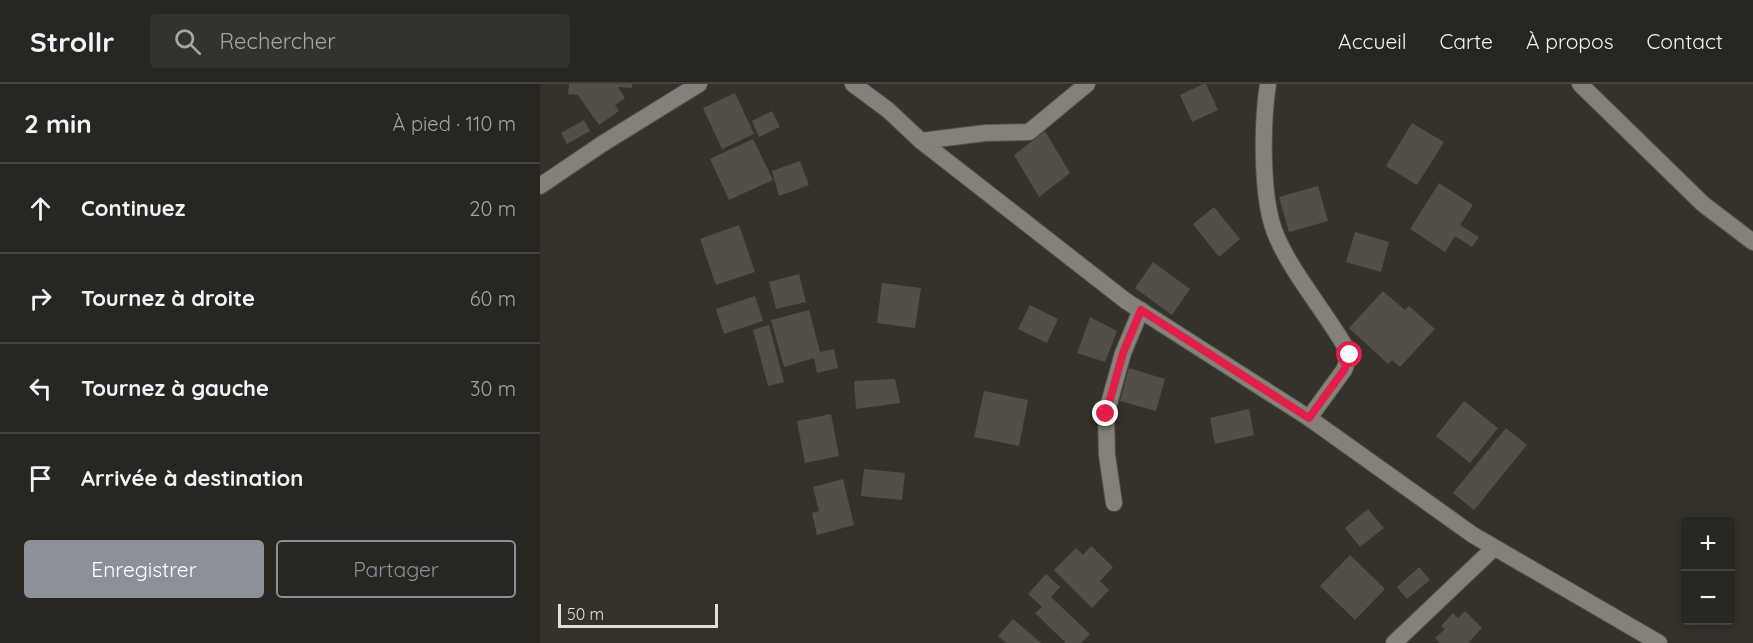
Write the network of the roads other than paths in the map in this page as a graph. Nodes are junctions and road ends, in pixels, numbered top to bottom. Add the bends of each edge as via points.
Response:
1 (699, 84) edge
2 (853, 84) edge
3 (1086, 84) edge
4 (1268, 84) edge
5 (1580, 84) edge
6 (921, 141) junction
7 (540, 186) edge
8 (1753, 243) edge
9 (1141, 310) junction
10 (1309, 418) junction
11 (1114, 503) dead end
12 (1494, 548) junction
13 (1394, 643) edge
14 (1659, 643) edge

1 - 7 street
2 - 6 street
3 - 6 street via 1029,132
4 - 10 street via 1265,195 1274,230 1350,355 1344,370
5 - 8 street via 1703,204
6 - 9 street
9 - 10 street
9 - 11 street via 1123,353 1106,414
10 - 12 street
12 - 13 street
12 - 14 street

